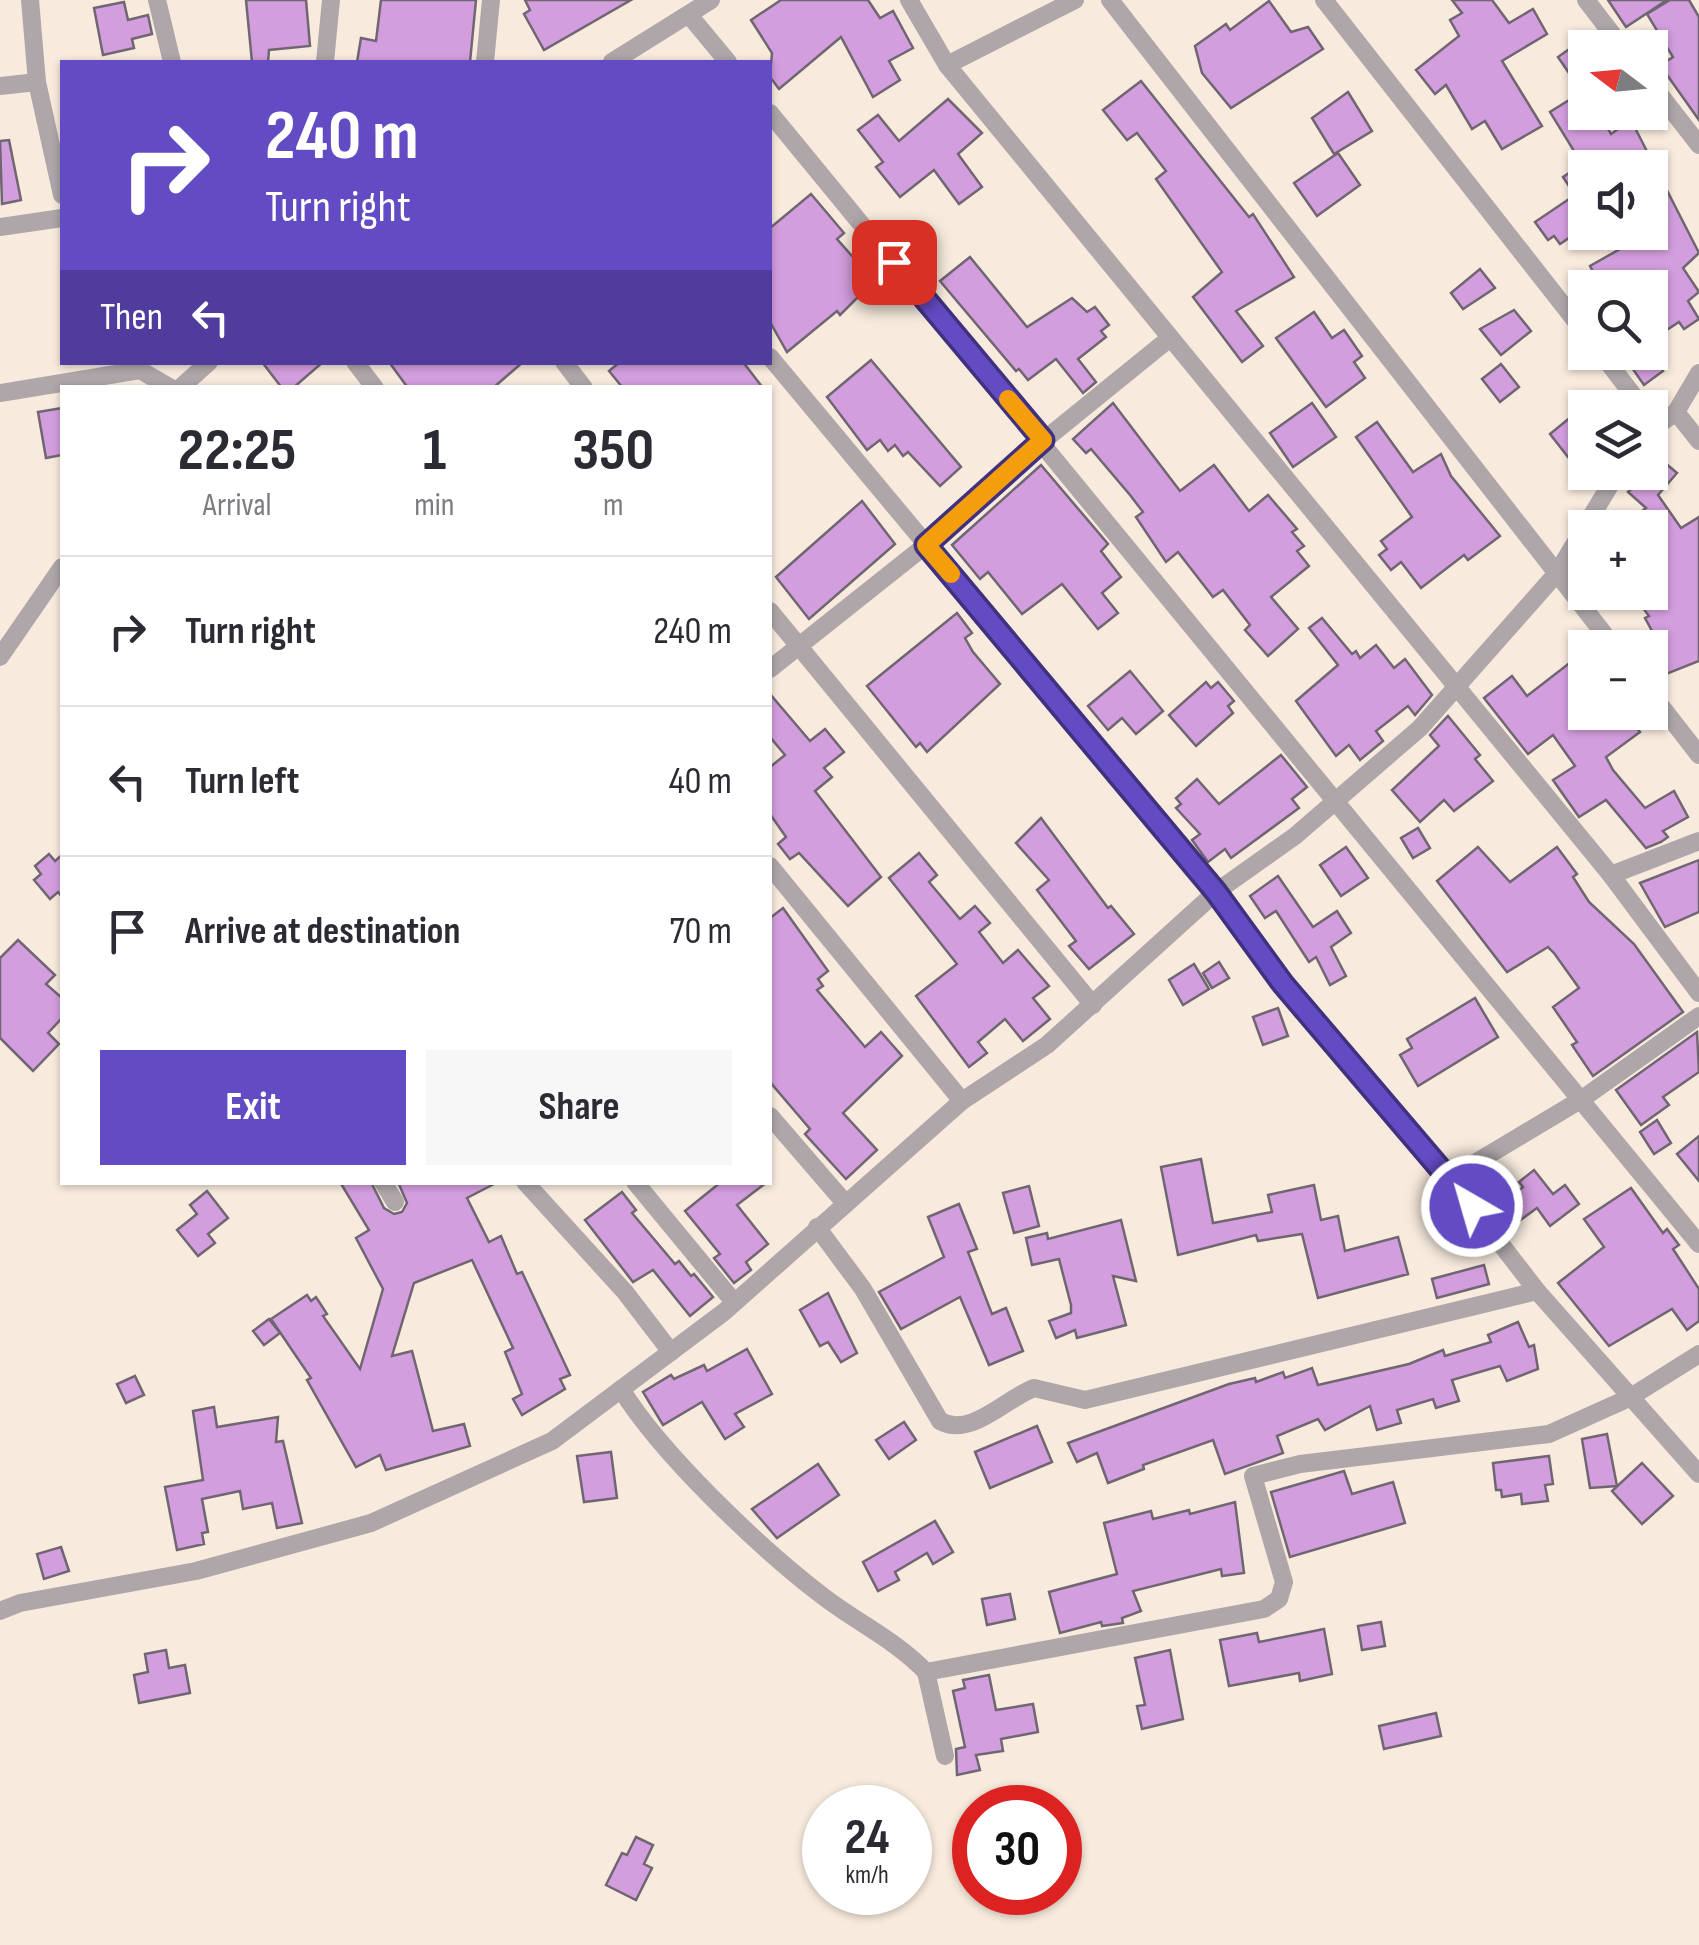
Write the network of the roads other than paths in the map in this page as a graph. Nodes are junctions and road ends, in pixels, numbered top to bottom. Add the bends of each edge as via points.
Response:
1 (30, 0) edge
2 (157, 0) edge
3 (332, 0) edge
4 (492, 0) edge
5 (711, 0) edge
6 (910, 0) edge
7 (1075, 0) edge
8 (1110, 0) edge
9 (1324, 0) edge
10 (1586, 0) edge
11 (688, 15) junction
12 (1609, 30) edge
13 (172, 60) edge
14 (325, 60) edge
15 (485, 60) edge
16 (615, 60) edge
17 (726, 60) edge
18 (947, 66) junction
19 (36, 82) junction
20 (0, 86) edge
21 (1668, 105) edge
22 (772, 115) edge
23 (1699, 145) edge
24 (60, 187) edge
25 (60, 218) edge
26 (0, 227) edge
27 (1568, 311) edge
28 (1170, 338) junction
29 (772, 359) edge
30 (205, 365) edge
31 (356, 365) edge
32 (566, 365) edge
33 (111, 369) edge
34 (1614, 370) edge
35 (1699, 374) edge
36 (167, 385) edge
37 (183, 385) edge
38 (373, 385) edge
39 (582, 385) edge
40 (1629, 390) edge
41 (0, 393) edge
42 (1676, 412) junction
43 (1668, 416) edge
44 (1043, 440) junction
45 (1699, 441) edge
46 (1607, 490) edge
47 (926, 545) junction
48 (60, 570) edge
49 (1557, 574) junction
50 (772, 614) edge
51 (1601, 630) edge
52 (798, 645) junction
53 (0, 657) edge
54 (772, 667) edge
55 (1458, 690) junction
56 (1668, 715) edge
57 (1699, 754) edge
58 (1336, 798) junction
59 (1699, 841) edge
60 (772, 868) edge
61 (1611, 875) junction
62 (1216, 892) junction
63 (1696, 989) edge
64 (1092, 1005) junction
65 (1699, 1016) edge
66 (1582, 1100) junction
67 (962, 1101) junction
68 (772, 1118) edge
69 (1450, 1178) junction
70 (385, 1185) edge
71 (528, 1185) edge
72 (638, 1185) edge
73 (396, 1202) dead end
74 (845, 1203) junction
75 (817, 1227) junction
76 (1699, 1244) edge
77 (1537, 1290) junction
78 (734, 1302) junction
79 (671, 1352) junction
80 (1699, 1354) edge
81 (621, 1389) junction
82 (1629, 1398) junction
83 (1699, 1474) edge
84 (0, 1612) edge
85 (926, 1672) junction
86 (945, 1756) dead end

1 - 19 street
2 - 13 street
3 - 14 street
4 - 15 street
5 - 11 street
6 - 18 street
7 - 18 street
8 - 49 street
9 - 27 street
10 - 12 street
11 - 16 street
11 - 17 street
18 - 28 street
19 - 20 street
19 - 24 street
21 - 23 street
22 - 44 street
25 - 26 street
28 - 44 street
28 - 55 street
29 - 47 street
30 - 37 street
31 - 38 street
32 - 39 street
33 - 36 street via 140,370
33 - 41 street
34 - 40 street
35 - 42 street
42 - 43 street
42 - 45 street
44 - 47 street
44 - 58 street
46 - 49 street
47 - 52 street
47 - 62 street
48 - 53 street
49 - 51 street
49 - 55 street
50 - 52 street
52 - 54 street
52 - 64 street
55 - 58 street
55 - 61 street
56 - 57 street
58 - 62 street
58 - 66 street
59 - 61 street
60 - 67 street
61 - 63 street
62 - 64 street
62 - 69 street via 1283,984
64 - 67 street
65 - 66 street
66 - 69 street
66 - 76 street
67 - 74 street
68 - 74 street
69 - 77 street
70 - 73 street
71 - 79 street
72 - 78 street
74 - 75 street
75 - 77 street via 863,1289 940,1420 952,1427 968,1425 1034,1388 1084,1400
75 - 78 street
77 - 82 street
78 - 79 street
79 - 81 street
80 - 82 street
81 - 84 street via 552,1441 371,1523
81 - 85 street via 646,1430 745,1527 821,1595
82 - 83 street
82 - 85 street via 1549,1434 1300,1464 1253,1476 1284,1582 1279,1599 1264,1609
85 - 86 street

